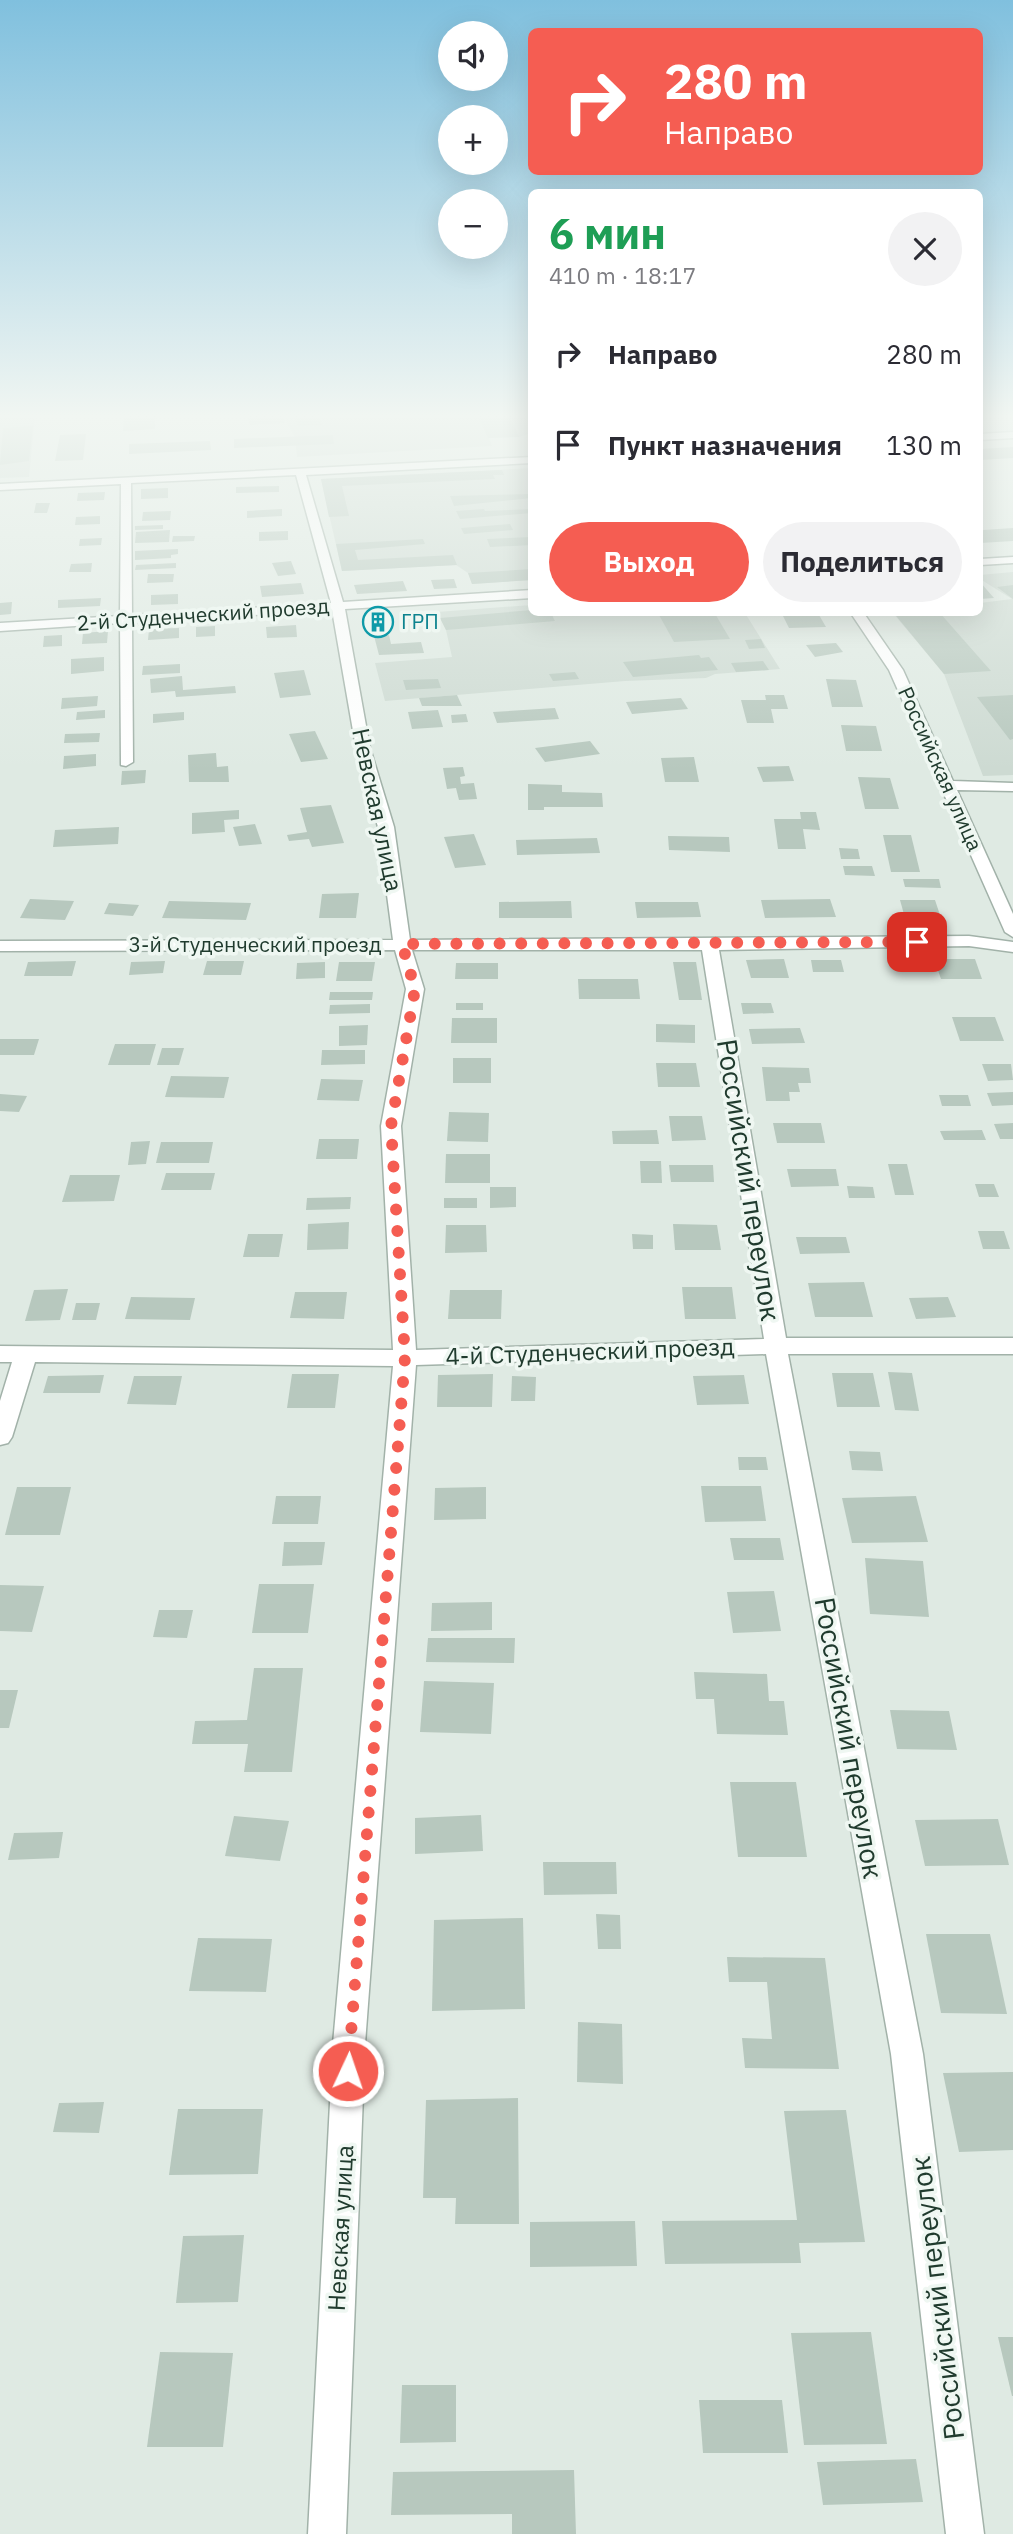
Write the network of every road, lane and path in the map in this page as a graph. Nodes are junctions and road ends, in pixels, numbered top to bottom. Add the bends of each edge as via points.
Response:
1 (126, 534) edge
2 (318, 534) edge
3 (1013, 560) edge
4 (983, 562) edge
5 (528, 594) edge
6 (338, 607) junction
7 (859, 616) edge
8 (125, 621) junction
9 (0, 627) edge
10 (126, 762) dead end
11 (947, 785) junction
12 (1013, 787) edge
13 (1013, 932) edge
14 (402, 944) junction
15 (710, 945) junction
16 (0, 947) edge
17 (1013, 947) edge
18 (776, 1346) junction
19 (1013, 1346) edge
20 (0, 1354) edge
21 (26, 1354) junction
22 (405, 1357) junction
23 (0, 1437) edge
24 (327, 2534) edge
25 (965, 2534) edge

1 - 8 street
2 - 6 street, Невская улица
3 - 4 street
5 - 6 street, 2-й Студенческий проезд
6 - 8 street, 2-й Студенческий проезд
6 - 14 street, Невская улица via 363,748 386,827
7 - 11 street, Российская улица via 896,670
8 - 9 street, 2-й Студенческий проезд
8 - 10 street
11 - 12 street
11 - 13 street, Российская улица
14 - 15 street, 3-й Студенческий проезд
14 - 16 street, 3-й Студенческий проезд
14 - 22 street, Невская улица via 415,989 391,1126
15 - 17 street, 3-й Студенческий проезд via 969,942
15 - 18 street, Российский переулок
18 - 19 street, 4-й Студенческий проезд
18 - 22 street, 4-й Студенческий проезд
18 - 25 street, Российский переулок via 907,2054
20 - 21 street, 4-й Студенческий проезд
21 - 22 street, 4-й Студенческий проезд
21 - 23 street
22 - 24 street, Невская улица via 349,2044

